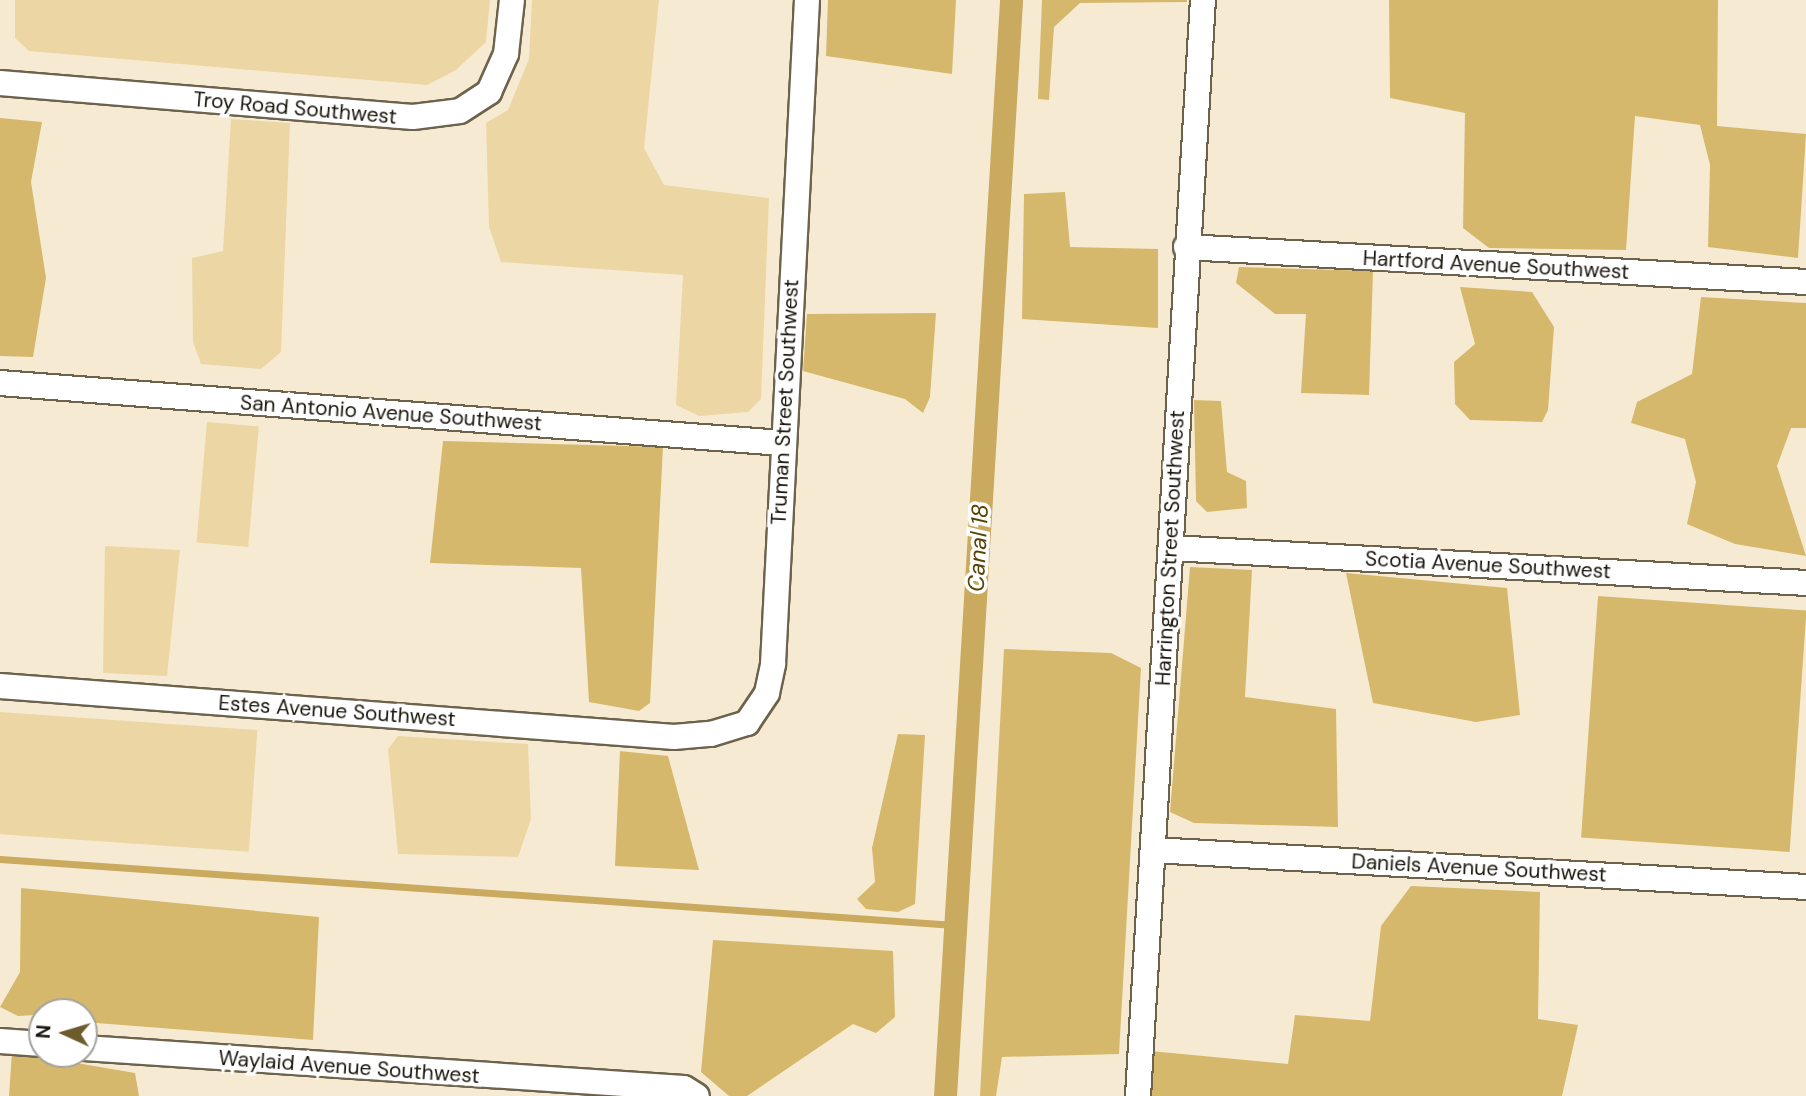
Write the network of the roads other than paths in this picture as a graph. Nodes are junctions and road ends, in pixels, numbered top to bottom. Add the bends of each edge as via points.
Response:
1 (512, 0) edge
2 (807, 0) edge
3 (1203, 0) edge
4 (0, 83) edge
5 (1186, 247) junction
6 (1806, 282) edge
7 (0, 383) edge
8 (782, 443) junction
9 (1171, 548) junction
10 (1806, 583) edge
11 (0, 686) edge
12 (674, 737) joint
13 (1153, 849) junction
14 (1806, 887) edge
15 (0, 1041) edge
16 (28, 1043) edge
17 (98, 1049) edge
18 (448, 1085) edge
19 (696, 1096) edge
20 (1138, 1096) edge

1 - 4 street, Troy Road Southwest via 506,54 489,92 460,111 413,117
2 - 8 street, Truman Street Southwest
3 - 5 street, Harrington Street Southwest
5 - 6 street, Hartford Avenue Southwest
5 - 9 street, Harrington Street Southwest
7 - 8 street, San Antonio Avenue Southwest
8 - 12 street, Truman Street Southwest via 774,655 767,694 747,723 711,734
9 - 10 street, Scotia Avenue Southwest
9 - 13 street, Harrington Street Southwest
11 - 12 street, Estes Avenue Southwest
13 - 14 street, Daniels Avenue Southwest
13 - 20 street, Harrington Street Southwest
15 - 16 street
17 - 18 street, Waylaid Avenue Southwest
18 - 19 street, Waylaid Avenue Southwest via 684,1088

